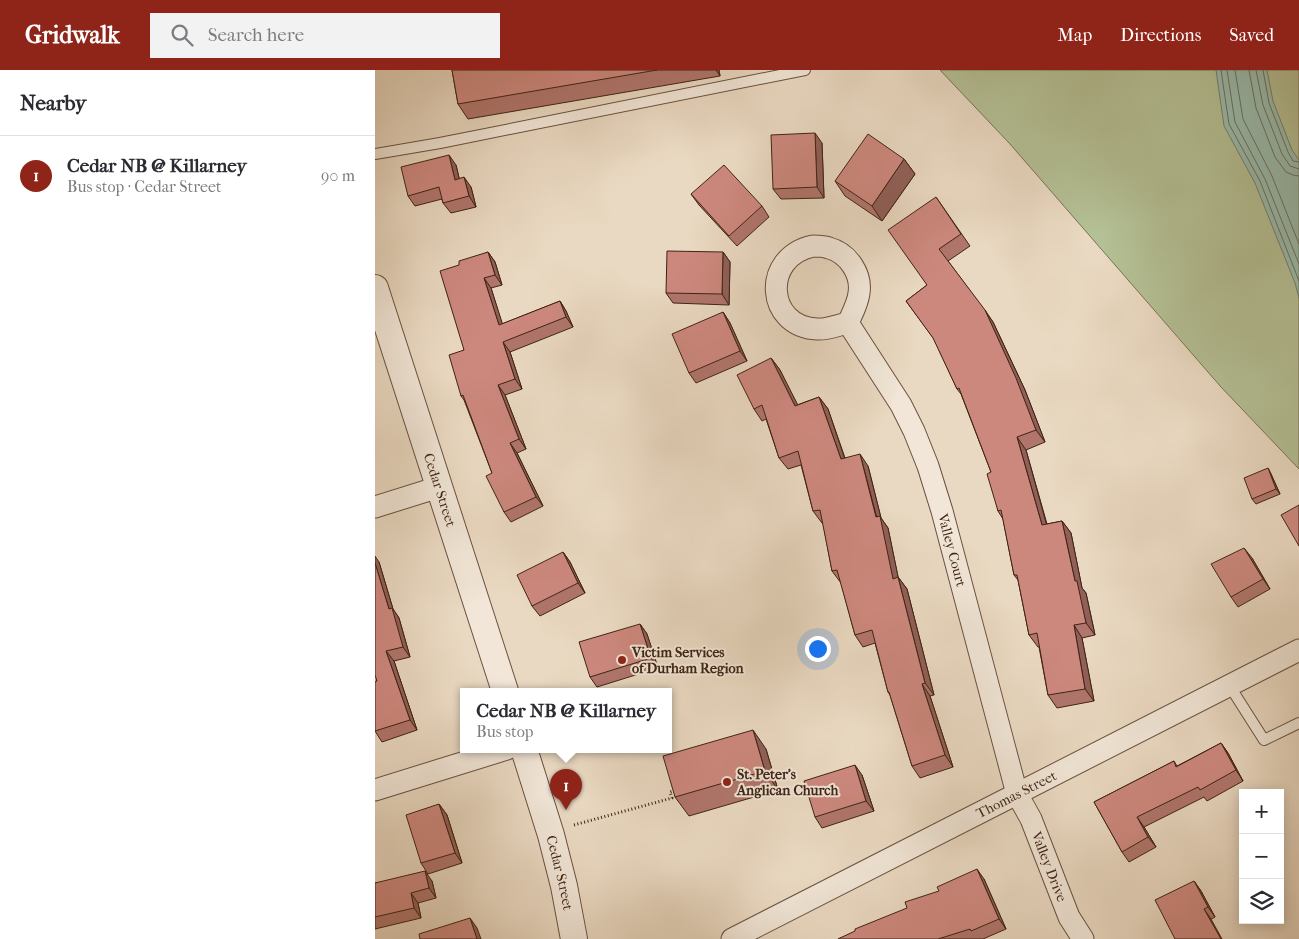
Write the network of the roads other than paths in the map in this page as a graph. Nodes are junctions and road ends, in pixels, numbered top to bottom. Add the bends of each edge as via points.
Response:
1 (805, 70) edge
2 (375, 154) edge
3 (375, 288) edge
4 (847, 323) dead end
5 (439, 487) junction
6 (375, 507) edge
7 (1299, 650) edge
8 (1229, 684) junction
9 (504, 688) edge
10 (1299, 723) edge
11 (494, 753) edge
12 (525, 753) edge
13 (375, 790) edge
14 (1017, 794) junction
15 (574, 939) edge
16 (732, 939) edge
17 (1083, 939) edge

1 - 2 lane
3 - 5 street, Cedar Street
4 - 14 street, Valley Court via 901,405 928,466
5 - 6 street
5 - 9 street, Cedar Street
7 - 8 street, Thomas Street
8 - 10 lane via 1264,740
8 - 14 street, Thomas Street
11 - 13 street
12 - 15 street, Cedar Street via 551,835
14 - 16 street, Thomas Street
14 - 17 street, Valley Drive via 1031,819 1069,916

